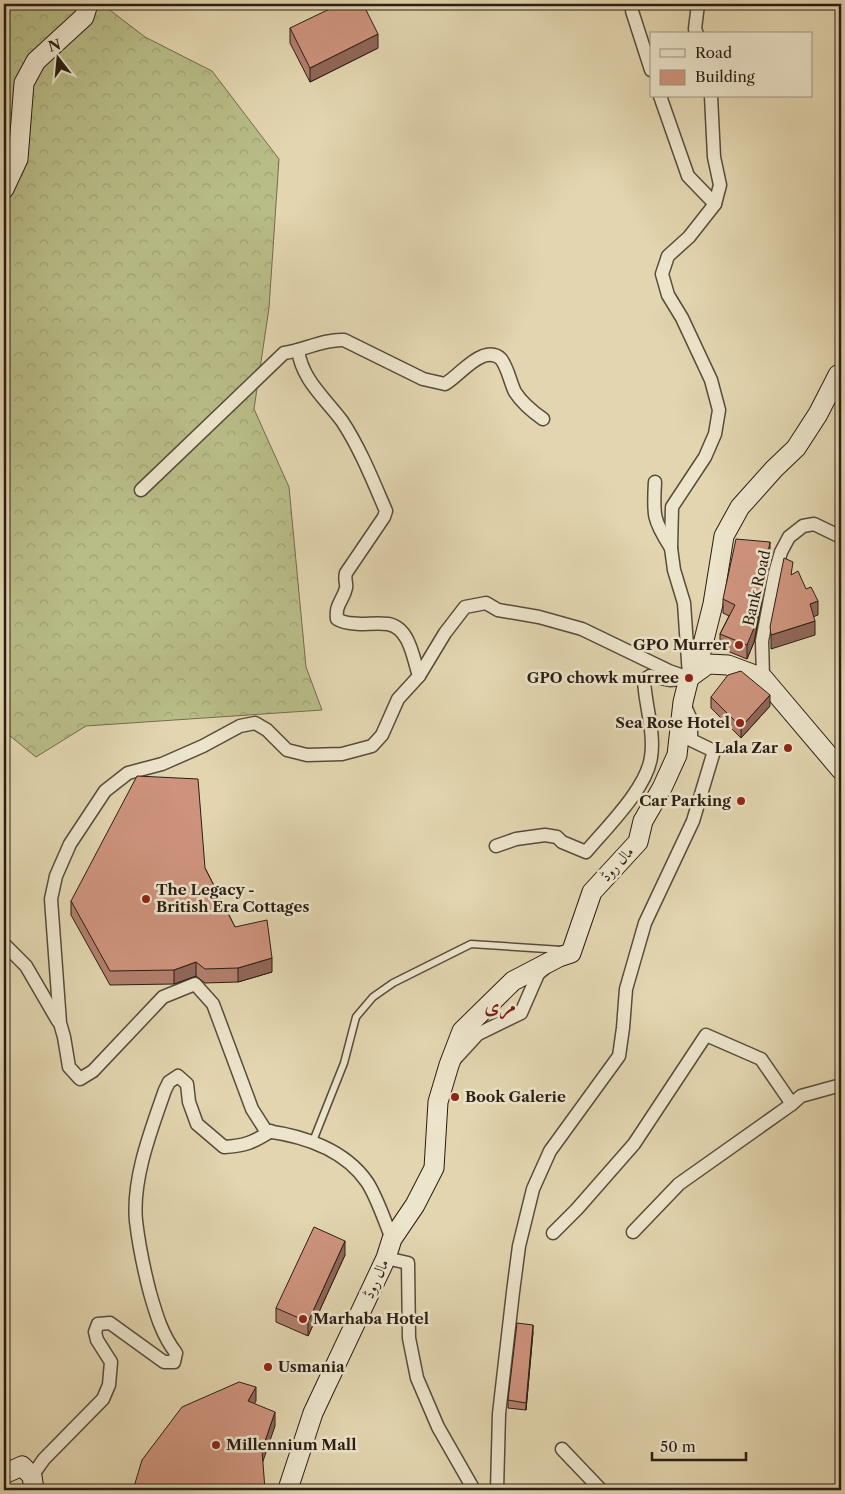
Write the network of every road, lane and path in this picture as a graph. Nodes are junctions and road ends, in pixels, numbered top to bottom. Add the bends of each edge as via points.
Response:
1 (88, 4) edge
2 (698, 4) edge
3 (632, 11) dead end
4 (696, 32) edge
5 (650, 67) edge
6 (661, 98) edge
7 (711, 98) edge
8 (4, 189) edge
9 (715, 204) junction
10 (298, 350) junction
11 (841, 373) edge
12 (544, 419) dead end
13 (655, 482) dead end
14 (141, 490) dead end
15 (841, 537) edge
16 (671, 548) junction
17 (419, 676) junction
18 (689, 678) junction
19 (763, 678) junction
20 (683, 702) junction
21 (841, 770) edge
22 (496, 846) dead end
23 (4, 944) edge
24 (565, 955) junction
25 (60, 1023) junction
26 (449, 1065) junction
27 (841, 1085) edge
28 (792, 1104) junction
29 (271, 1132) junction
30 (313, 1141) junction
31 (634, 1232) dead end
32 (553, 1233) dead end
33 (392, 1239) junction
34 (386, 1258) junction
35 (562, 1449) dead end
36 (4, 1474) edge
37 (33, 1483) edge
38 (290, 1490) edge
39 (474, 1490) edge
40 (497, 1490) edge
41 (601, 1490) edge

1 - 8 main road via 84,17 36,61 24,83 18,159
2 - 4 street
3 - 5 street
6 - 9 street via 688,176
7 - 9 street via 714,157 720,185
9 - 16 street via 689,237 668,256 662,274 668,295 710,380 719,410 715,434 705,457 672,507
10 - 12 street via 334,339 344,340 422,379 445,384 478,358 493,354 501,359 516,393
10 - 14 street via 284,352
10 - 17 street via 316,392 342,421 366,464 386,511 346,572 346,587 336,610 337,618 344,623 388,624 398,628 404,633
11 - 18 main road, مال روڈ via 796,448 740,507 724,536 709,621 700,656
13 - 16 street via 654,511 658,528
15 - 19 street, Bank Road via 814,524 803,526 789,537 775,573 762,641
16 - 18 street via 684,603
17 - 18 street via 465,607 486,603 498,610 582,629
17 - 25 street via 398,699 382,735 372,746 342,754 307,755 287,750 267,730 254,724 240,726 162,764 128,773 105,792 70,844 56,876 51,899
18 - 19 main road via 708,664 728,665
18 - 20 main road, مال روڈ
18 - 22 street via 670,680 650,676 644,680 651,739 647,771 637,789 586,852 557,837 545,835
19 - 21 main road
20 - 24 main road, مال روڈ via 677,755 643,821 638,842 592,892
20 - 40 street via 691,720 691,740 714,751 693,821 646,923 626,990 619,1056 550,1151 534,1189 519,1246 500,1414
23 - 25 street via 26,966
24 - 26 main road, مال روڈ via 513,981 462,1032
24 - 26 street, مال روڈ via 538,974 521,1013 478,1034
24 - 30 lane via 561,949 470,944 393,982 373,997 356,1017 344,1063
25 - 29 street via 69,1067 80,1079 93,1071 163,997 195,984 213,1004 252,1109 266,1131
26 - 33 main road, مال روڈ via 438,1102 434,1168 416,1205
27 - 28 street via 801,1096
28 - 31 street via 679,1184
28 - 32 street via 761,1059 706,1035 634,1144
29 - 30 street
29 - 37 street via 241,1146 224,1146 197,1124 187,1084 178,1076 169,1082 144,1154 136,1220 143,1266 162,1330 176,1353 174,1362 164,1362 110,1324 98,1324 97,1340 111,1362 104,1399 44,1459
30 - 33 street via 352,1163 368,1183
33 - 34 main road, مال روڈ
34 - 38 main road, مال روڈ via 313,1412
34 - 39 street via 408,1263 409,1338 417,1378 438,1427
35 - 41 street
36 - 37 main road via 22,1466

